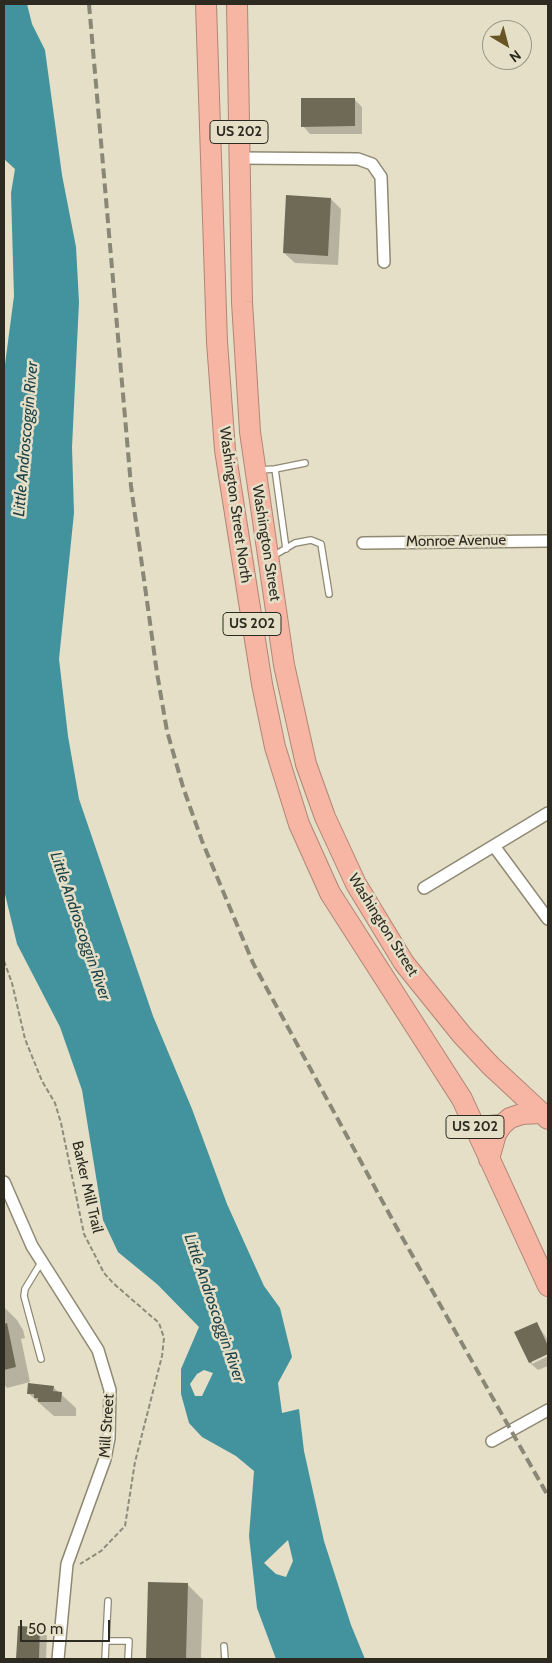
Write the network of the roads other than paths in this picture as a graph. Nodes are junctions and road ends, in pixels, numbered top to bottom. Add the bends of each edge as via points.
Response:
1 (206, 4) edge
2 (237, 4) edge
3 (240, 158) junction
4 (384, 262) dead end
5 (305, 463) dead end
6 (275, 469) junction
7 (255, 470) junction
8 (548, 541) edge
9 (363, 543) dead end
10 (261, 559) junction
11 (329, 594) dead end
12 (548, 813) edge
13 (494, 846) junction
14 (424, 888) dead end
15 (548, 919) edge
16 (384, 978) joint
17 (545, 1116) edge
18 (510, 1118) junction
19 (472, 1120) junction
20 (489, 1159) junction
21 (4, 1182) edge
22 (42, 1262) junction
23 (548, 1286) edge
24 (41, 1359) dead end
25 (548, 1410) edge
26 (492, 1441) dead end
27 (108, 1601) dead end
28 (106, 1641) junction
29 (224, 1646) dead end
30 (58, 1659) edge
31 (105, 1659) edge
32 (128, 1659) edge
33 (225, 1659) edge

1 - 10 highway, Washington Street North / US 202 via 216,342 225,450
2 - 3 highway, Washington Street / US 202
3 - 4 street via 358,159 372,164 381,177
3 - 7 highway, Washington Street / US 202 via 246,382
5 - 6 lane
6 - 7 lane
6 - 10 lane
7 - 10 highway, Washington Street / US 202
8 - 9 street, Monroe Avenue
10 - 11 lane via 295,543 311,540 320,544
10 - 16 highway, Washington Street North / US 202 via 262,684 286,787 330,893
10 - 17 highway, Washington Street / US 202 via 306,764 325,817 356,884 404,962 446,1017 491,1066
12 - 13 street
13 - 14 street
13 - 15 street
16 - 19 highway, Washington Street / US 202 via 438,1060
17 - 18 highway via 522,1114
18 - 19 lane
18 - 20 highway via 496,1134
19 - 20 highway, Washington Street / US 202
20 - 23 highway, Washington Street / US 202
21 - 22 street, Mill Street
22 - 24 lane via 25,1288 24,1296
22 - 30 street, Mill Street via 98,1350 110,1390 106,1459 64,1576
25 - 26 street
27 - 28 lane
28 - 31 lane
28 - 32 lane via 129,1641
29 - 33 lane

